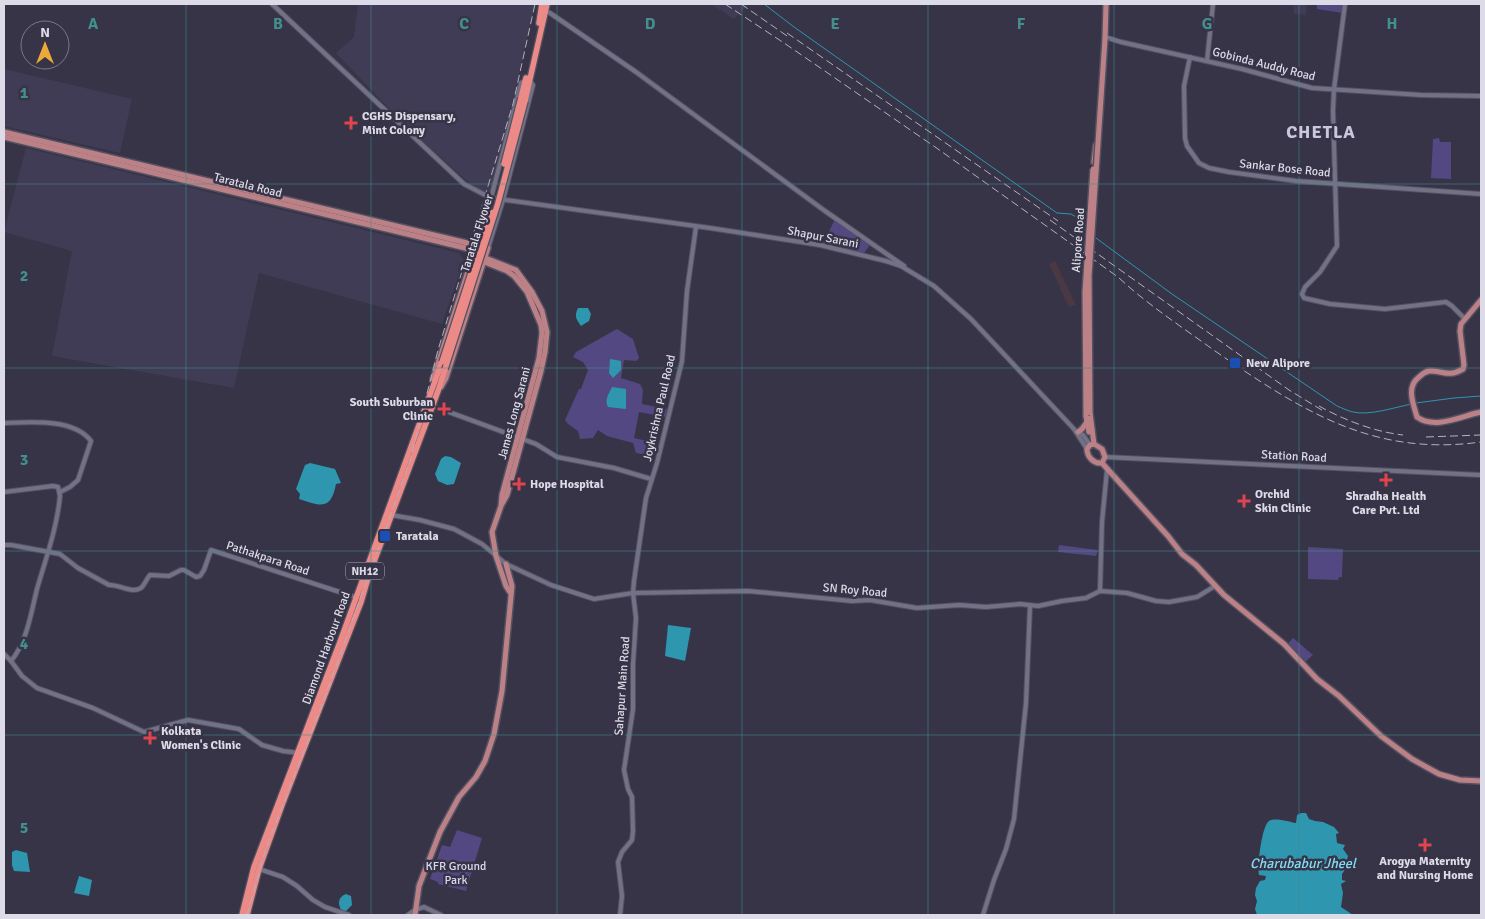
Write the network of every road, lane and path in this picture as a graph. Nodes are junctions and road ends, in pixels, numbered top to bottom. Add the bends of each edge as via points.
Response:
1 (272, 4) edge
2 (547, 4) edge
3 (1106, 4) edge
4 (1213, 4) edge
5 (1345, 4) edge
6 (543, 8) edge
7 (1105, 38) junction
8 (1190, 57) junction
9 (1207, 61) junction
10 (528, 80) junction
11 (1334, 90) junction
12 (1481, 96) edge
13 (523, 99) junction
14 (4, 132) edge
15 (4, 137) edge
16 (1335, 183) junction
17 (1481, 194) edge
18 (491, 198) junction
19 (503, 200) junction
20 (696, 227) junction
21 (474, 252) junction
22 (486, 255) junction
23 (907, 269) junction
24 (1481, 300) edge
25 (1465, 318) junction
26 (436, 390) junction
27 (430, 405) junction
28 (1481, 412) edge
29 (1088, 414) junction
30 (1088, 422) junction
31 (4, 423) edge
32 (1076, 430) junction
33 (520, 439) junction
34 (1091, 446) junction
35 (1105, 457) junction
36 (1102, 463) junction
37 (1107, 470) junction
38 (1481, 475) edge
39 (651, 480) junction
40 (4, 492) edge
41 (60, 492) junction
42 (391, 515) junction
43 (4, 545) edge
44 (50, 551) junction
45 (496, 556) junction
46 (506, 564) junction
47 (1215, 586) junction
48 (1100, 591) junction
49 (510, 592) junction
50 (633, 593) junction
51 (355, 597) junction
52 (1030, 606) junction
53 (4, 654) edge
54 (12, 661) junction
55 (300, 753) junction
56 (1481, 781) edge
57 (257, 868) junction
58 (415, 912) edge
59 (242, 915) edge
60 (246, 915) edge
61 (349, 915) edge
62 (408, 915) edge
63 (441, 915) edge
64 (620, 915) edge
65 (983, 915) edge

1 - 18 street, Shapur Sarani via 464,184
2 - 6 highway, NH12
3 - 7 main road, Alipore Road
4 - 9 street
5 - 11 street
6 - 10 highway, NH12
6 - 23 street
7 - 8 street, Gobinda Auddy Road
7 - 29 main road, Alipore Road, bridge via 1085,273
8 - 9 street, Gobinda Auddy Road
8 - 16 street, Sankar Bose Road via 1184,86 1185,138 1199,163 1209,168 1262,178
9 - 11 street, Gobinda Auddy Road via 1306,87
10 - 13 highway, Taratala Flyover / NH12
10 - 18 street via 521,83
10 - 19 street via 533,85
11 - 12 street, Gobinda Auddy Road
11 - 16 street
13 - 26 highway, Taratala Flyover / NH12, bridge
13 - 26 highway, Taratala Flyover / NH12, bridge via 498,203
14 - 21 main road via 462,241
15 - 21 main road, Taratala Road
16 - 17 street, Sankar Bose Road
16 - 25 street via 1337,246 1320,272 1305,287 1304,298 1385,309 1446,302
18 - 19 street, Shapur Sarani
18 - 21 street
19 - 20 street, Shapur Sarani
19 - 22 street
20 - 23 street, Shapur Sarani via 820,245
20 - 39 street, Joykrishna Paul Road via 682,361
21 - 22 main road
21 - 22 main road
21 - 26 main road via 432,382
22 - 26 main road via 446,378
22 - 33 main road via 514,276 533,298 545,322 541,371
23 - 32 street, Shapur Sarani via 934,286 971,319
24 - 25 main road
25 - 28 main road via 1460,331 1462,369 1449,374 1425,372 1414,381 1411,393 1417,416 1428,422
26 - 27 highway, Diamond Harbour Road / NH12
27 - 33 street
27 - 42 highway, Diamond Harbour Road / NH12
27 - 51 highway, Diamond Harbour Road / NH12
29 - 30 main road, Alipore Road
29 - 34 main road, Alipore Road
30 - 32 main road via 1084,428
30 - 34 main road, Alipore Road
31 - 41 street via 54,423 85,433 91,441 80,476
32 - 34 street, Shapur Sarani
33 - 39 street via 536,444 557,457 614,468
33 - 45 main road via 507,495 492,532
34 - 35 main road via 1102,449
34 - 36 main road via 1090,457
35 - 36 main road
35 - 38 street, Station Road
36 - 37 main road
37 - 47 main road
37 - 48 street
39 - 50 street, Joykrishna Paul Road
40 - 41 street via 53,486
41 - 44 street
42 - 45 street, SN Roy Road via 454,529 482,544
42 - 55 highway, Diamond Harbour Road / NH12 via 361,602
43 - 44 street, Pathakpara Road
44 - 51 street, Pathakpara Road via 109,585 131,590 142,587 150,575 170,576 184,570 200,576 210,550
44 - 54 street via 26,630
45 - 46 street, SN Roy Road
45 - 49 main road
46 - 49 main road via 512,586
46 - 50 street, SN Roy Road via 588,598 603,599
47 - 48 street, SN Roy Road via 1197,597 1169,602
47 - 56 main road via 1401,751 1438,774
48 - 52 street, SN Roy Road via 1086,598
49 - 58 main road via 502,691 494,734 485,761 459,797 440,832 419,886
50 - 52 street, SN Roy Road via 748,591 870,600 917,608
50 - 64 street, Sahapur Main Road via 636,626 633,708 624,759 632,798 633,832 632,840 618,862 622,896
51 - 55 highway, Diamond Harbour Road / NH12
52 - 65 street via 1026,703 1014,819
53 - 54 street
54 - 55 street via 22,676 37,688 93,708 144,732 188,720 239,729 262,745
55 - 57 highway, Diamond Harbour Road / NH12
57 - 59 highway, Diamond Harbour Road / NH12
57 - 60 highway, Diamond Harbour Road / NH12
57 - 61 street via 283,876 319,904
58 - 62 street
58 - 63 street via 421,907

